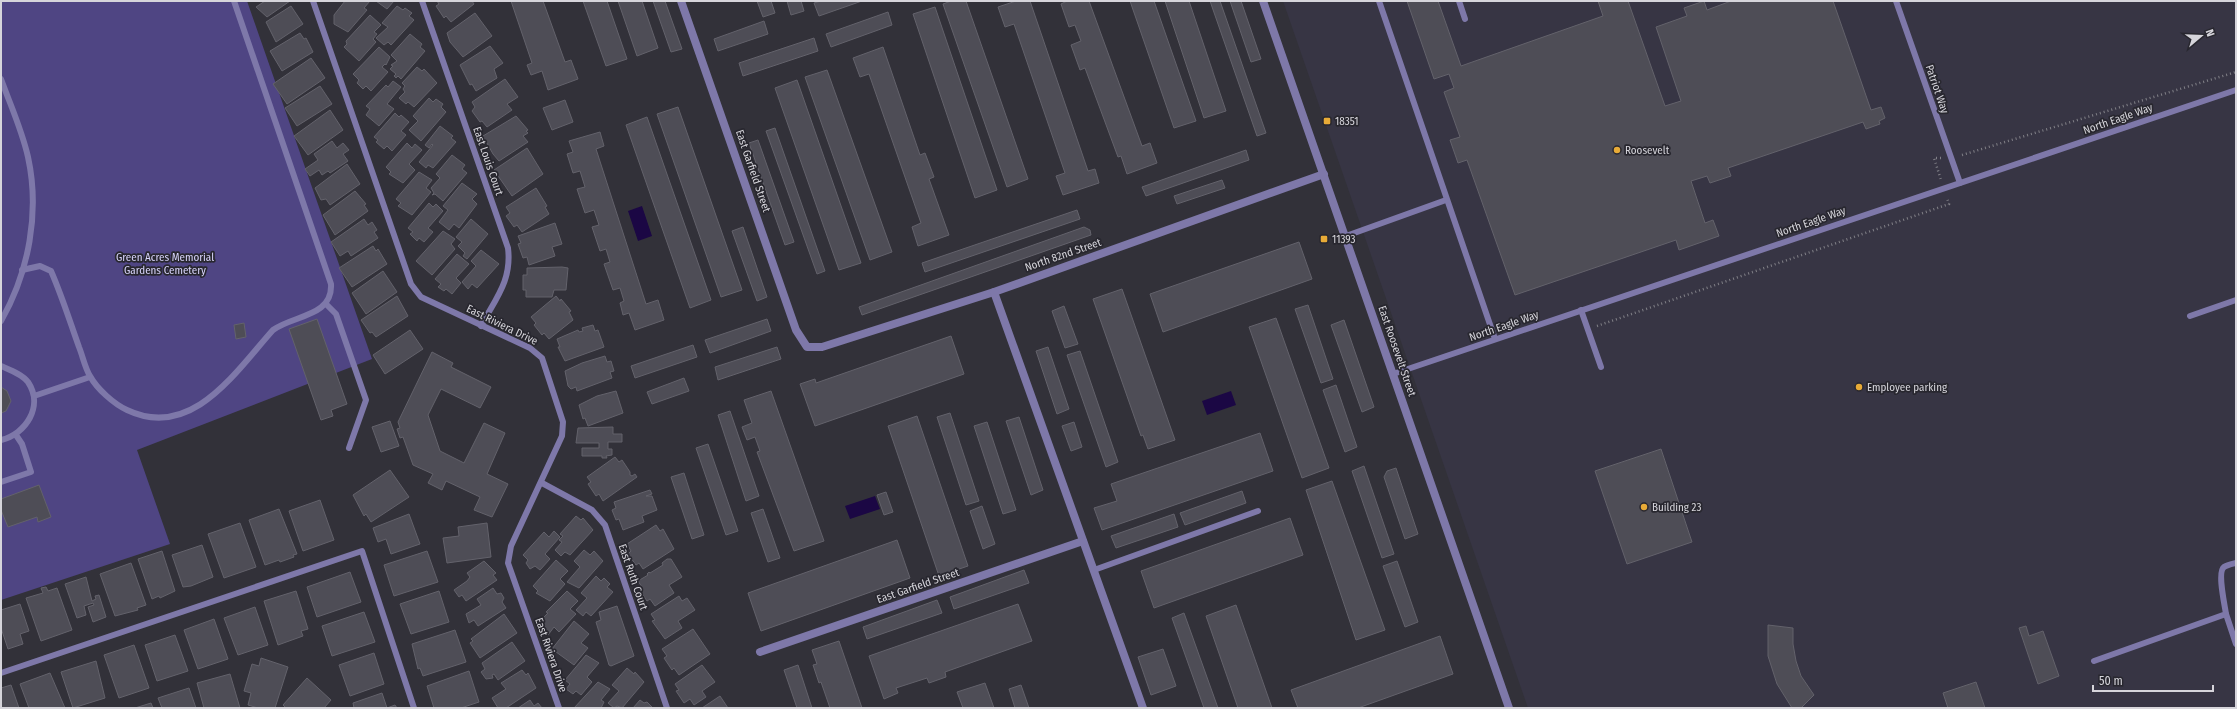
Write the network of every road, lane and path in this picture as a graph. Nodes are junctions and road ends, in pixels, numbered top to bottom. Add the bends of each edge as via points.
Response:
1 (234, 1) edge
2 (313, 1) edge
3 (422, 1) edge
4 (681, 1) edge
5 (1263, 1) edge
6 (1379, 1) edge
7 (1459, 1) edge
8 (1896, 1) edge
9 (1465, 18) dead end
10 (1, 79) edge
11 (2236, 90) edge
12 (1324, 174) junction
13 (1960, 183) junction
14 (1446, 200) junction
15 (1346, 236) junction
16 (22, 270) junction
17 (994, 292) junction
18 (2236, 300) edge
19 (326, 304) junction
20 (1581, 310) junction
21 (2190, 316) dead end
22 (1, 321) edge
23 (481, 326) junction
24 (1495, 339) junction
25 (807, 347) joint
26 (1, 366) edge
27 (1601, 367) dead end
28 (1393, 374) junction
29 (90, 377) junction
30 (34, 396) junction
31 (16, 435) junction
32 (1, 440) edge
33 (349, 448) dead end
34 (1, 482) edge
35 (542, 483) junction
36 (1258, 511) dead end
37 (1083, 541) junction
38 (2236, 563) edge
39 (1094, 570) junction
40 (2226, 614) junction
41 (2236, 644) edge
42 (760, 652) dead end
43 (2094, 661) dead end
44 (1, 673) edge
45 (414, 708) edge
46 (559, 708) edge
47 (667, 708) edge
48 (1144, 708) edge
49 (1509, 708) edge

1 - 19 lane via 331,284
2 - 23 lane, East Riviera Drive via 411,284 421,297
3 - 23 lane, East Louis Court via 508,248 510,264 507,278
4 - 25 street, East Garfield Street via 796,330
5 - 12 street, East Roosevelt Street
6 - 14 lane
7 - 9 lane
8 - 13 lane, Patriot Way
10 - 16 lane via 28,156 33,189 33,219
11 - 13 lane, North Eagle Way
12 - 15 street, East Roosevelt Street
12 - 17 street, North 82nd Street
13 - 20 lane, North Eagle Way
14 - 15 lane
14 - 24 lane
15 - 28 street, East Roosevelt Street
16 - 22 lane via 14,299
16 - 29 lane via 40,266 51,271
17 - 25 street, North 82nd Street via 822,347
17 - 37 street
18 - 21 lane
19 - 29 lane via 316,312 279,325 208,400 192,410 175,416 155,418 122,408
19 - 33 lane via 336,314 366,400
20 - 24 lane, North Eagle Way
20 - 27 lane
23 - 35 lane, East Riviera Drive via 530,348 542,358 563,422 562,436
24 - 28 lane, North Eagle Way
26 - 30 lane via 27,381
28 - 49 street, East Roosevelt Street
29 - 30 lane
30 - 31 lane via 32,412 23,430
31 - 32 lane
31 - 34 lane via 22,444 31,472
35 - 46 lane, East Riviera Drive via 511,546 508,563
35 - 47 lane, East Ruth Court via 592,510 605,524
36 - 39 lane
37 - 39 street
37 - 42 street, East Garfield Street
38 - 40 lane via 2222,570 2221,586
39 - 48 street
40 - 41 lane
40 - 43 lane
44 - 45 lane via 362,551

